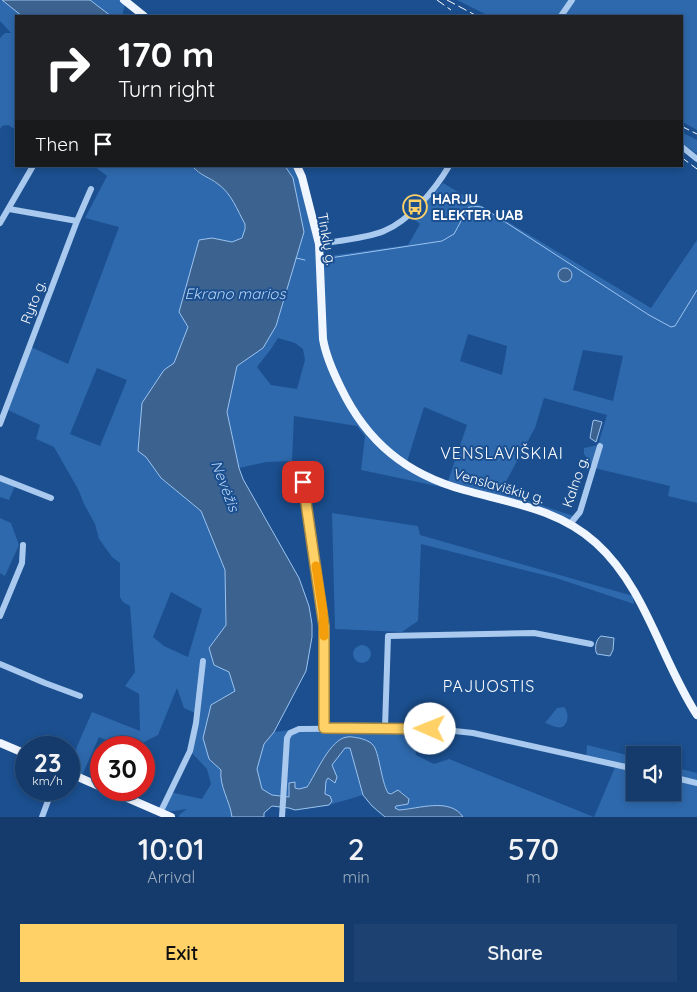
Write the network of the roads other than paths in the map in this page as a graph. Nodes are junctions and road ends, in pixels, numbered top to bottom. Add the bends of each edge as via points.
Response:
1 (124, 0) edge
2 (572, 0) edge
3 (143, 15) edge
4 (562, 15) edge
5 (683, 148) edge
6 (697, 159) edge
7 (32, 167) edge
8 (297, 167) edge
9 (448, 167) edge
10 (90, 189) dead end
11 (9, 209) junction
12 (77, 221) junction
13 (0, 223) edge
14 (318, 244) junction
15 (322, 317) joint
16 (0, 424) edge
17 (600, 446) dead end
18 (0, 478) edge
19 (303, 482) dead end
20 (51, 498) dead end
21 (570, 524) junction
22 (23, 545) dead end
23 (0, 616) edge
24 (592, 644) dead end
25 (203, 661) dead end
26 (0, 664) edge
27 (80, 696) dead end
28 (697, 715) edge
29 (324, 728) junction
30 (385, 728) junction
31 (0, 743) edge
32 (15, 749) edge
33 (626, 767) edge
34 (681, 780) edge
35 (697, 783) edge
36 (48, 801) edge
37 (133, 801) edge
38 (160, 813) junction
39 (42, 817) edge
40 (170, 817) edge
41 (282, 817) edge

1 - 3 main road
2 - 4 street
5 - 6 street
7 - 11 street
8 - 14 main road, Tinklų g.
9 - 14 street via 424,199 399,223 383,232
10 - 12 street, Ryto g.
11 - 12 street
11 - 13 street
12 - 16 street, Ryto g.
14 - 15 main road, Tinklų g.
15 - 21 main road, Venslaviškių g. via 330,366 354,412 388,453 439,482 536,509
17 - 21 street, Kalno g. via 580,512
18 - 20 street
19 - 29 street via 324,626
21 - 28 main road, Venslaviškių g. via 588,536 619,568
22 - 23 street via 22,564
24 - 30 street via 534,633 388,636
25 - 38 street via 190,751
26 - 27 street
29 - 30 street
29 - 41 street via 299,729 287,738
30 - 33 street via 473,733
31 - 32 main road
34 - 35 street
36 - 39 street
37 - 38 main road
38 - 40 main road

